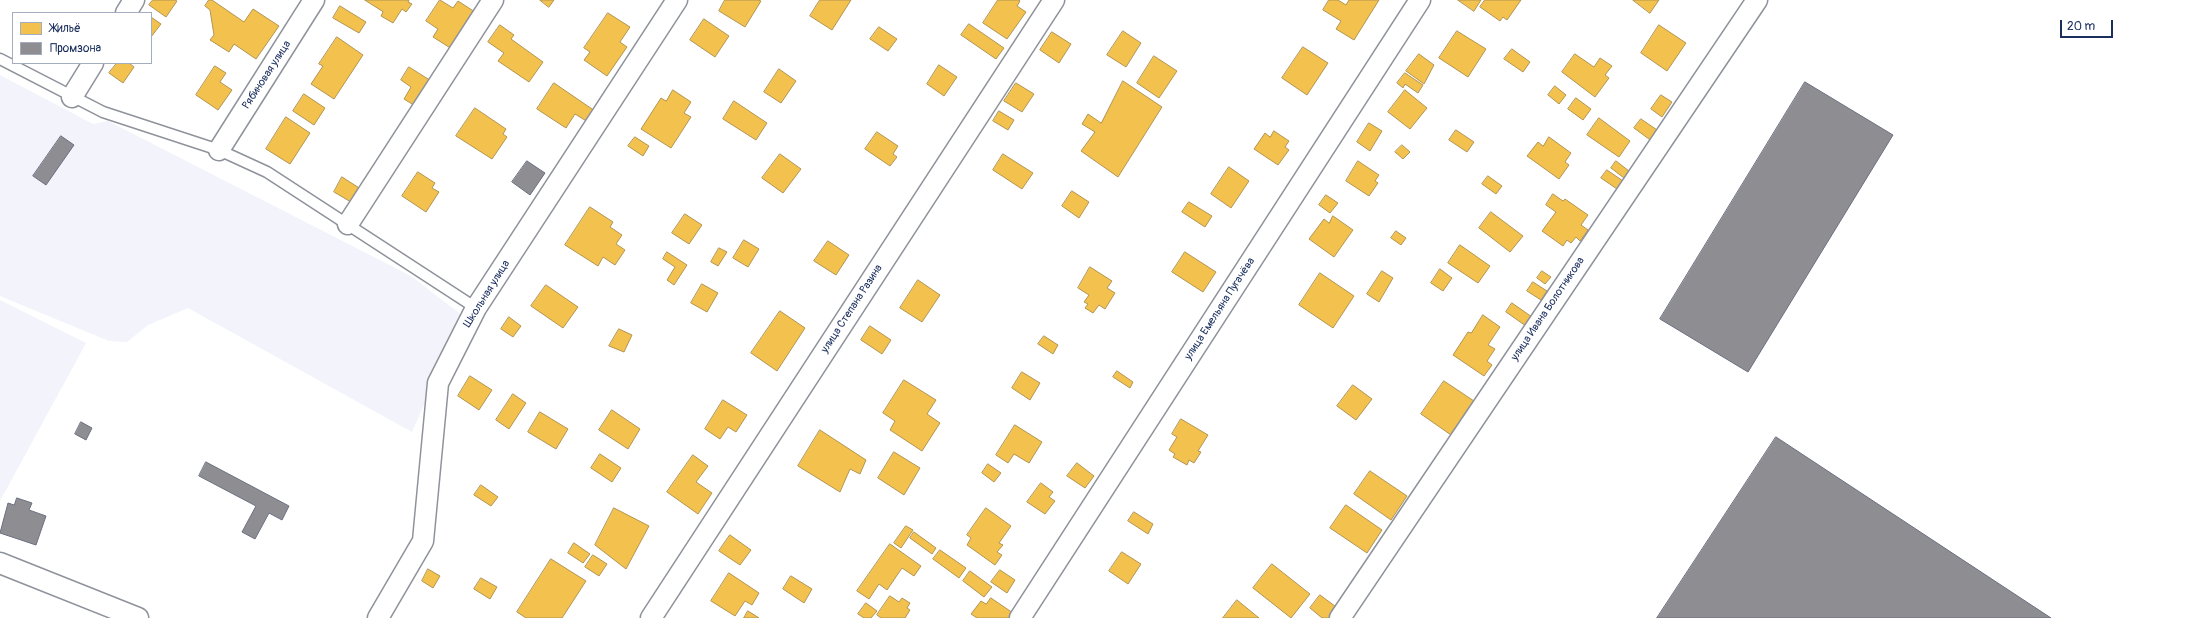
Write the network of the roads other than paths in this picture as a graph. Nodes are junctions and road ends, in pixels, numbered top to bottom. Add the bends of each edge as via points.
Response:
1 (134, 0) edge
2 (314, 0) edge
3 (493, 0) edge
4 (677, 0) edge
5 (1054, 0) edge
6 (1420, 0) edge
7 (1757, 0) edge
8 (127, 12) edge
9 (0, 59) edge
10 (92, 64) edge
11 (72, 96) junction
12 (219, 150) junction
13 (348, 224) junction
14 (476, 308) junction
15 (0, 563) edge
16 (138, 618) edge
17 (378, 618) edge
18 (651, 618) edge
19 (1020, 618) edge
20 (1340, 618) edge

1 - 8 street
2 - 12 street, Рябиновая улица
3 - 13 street
4 - 14 street, Школьная улица
5 - 18 street, улица Степана Разина
6 - 19 street, улица Емельяна Пугачёва
7 - 20 street, улица Ивана Болотникова
9 - 11 lane
10 - 11 street
11 - 12 lane via 103,112
12 - 13 lane via 267,172
13 - 14 lane
14 - 17 street, Школьная улица via 438,383 423,541
15 - 16 street

